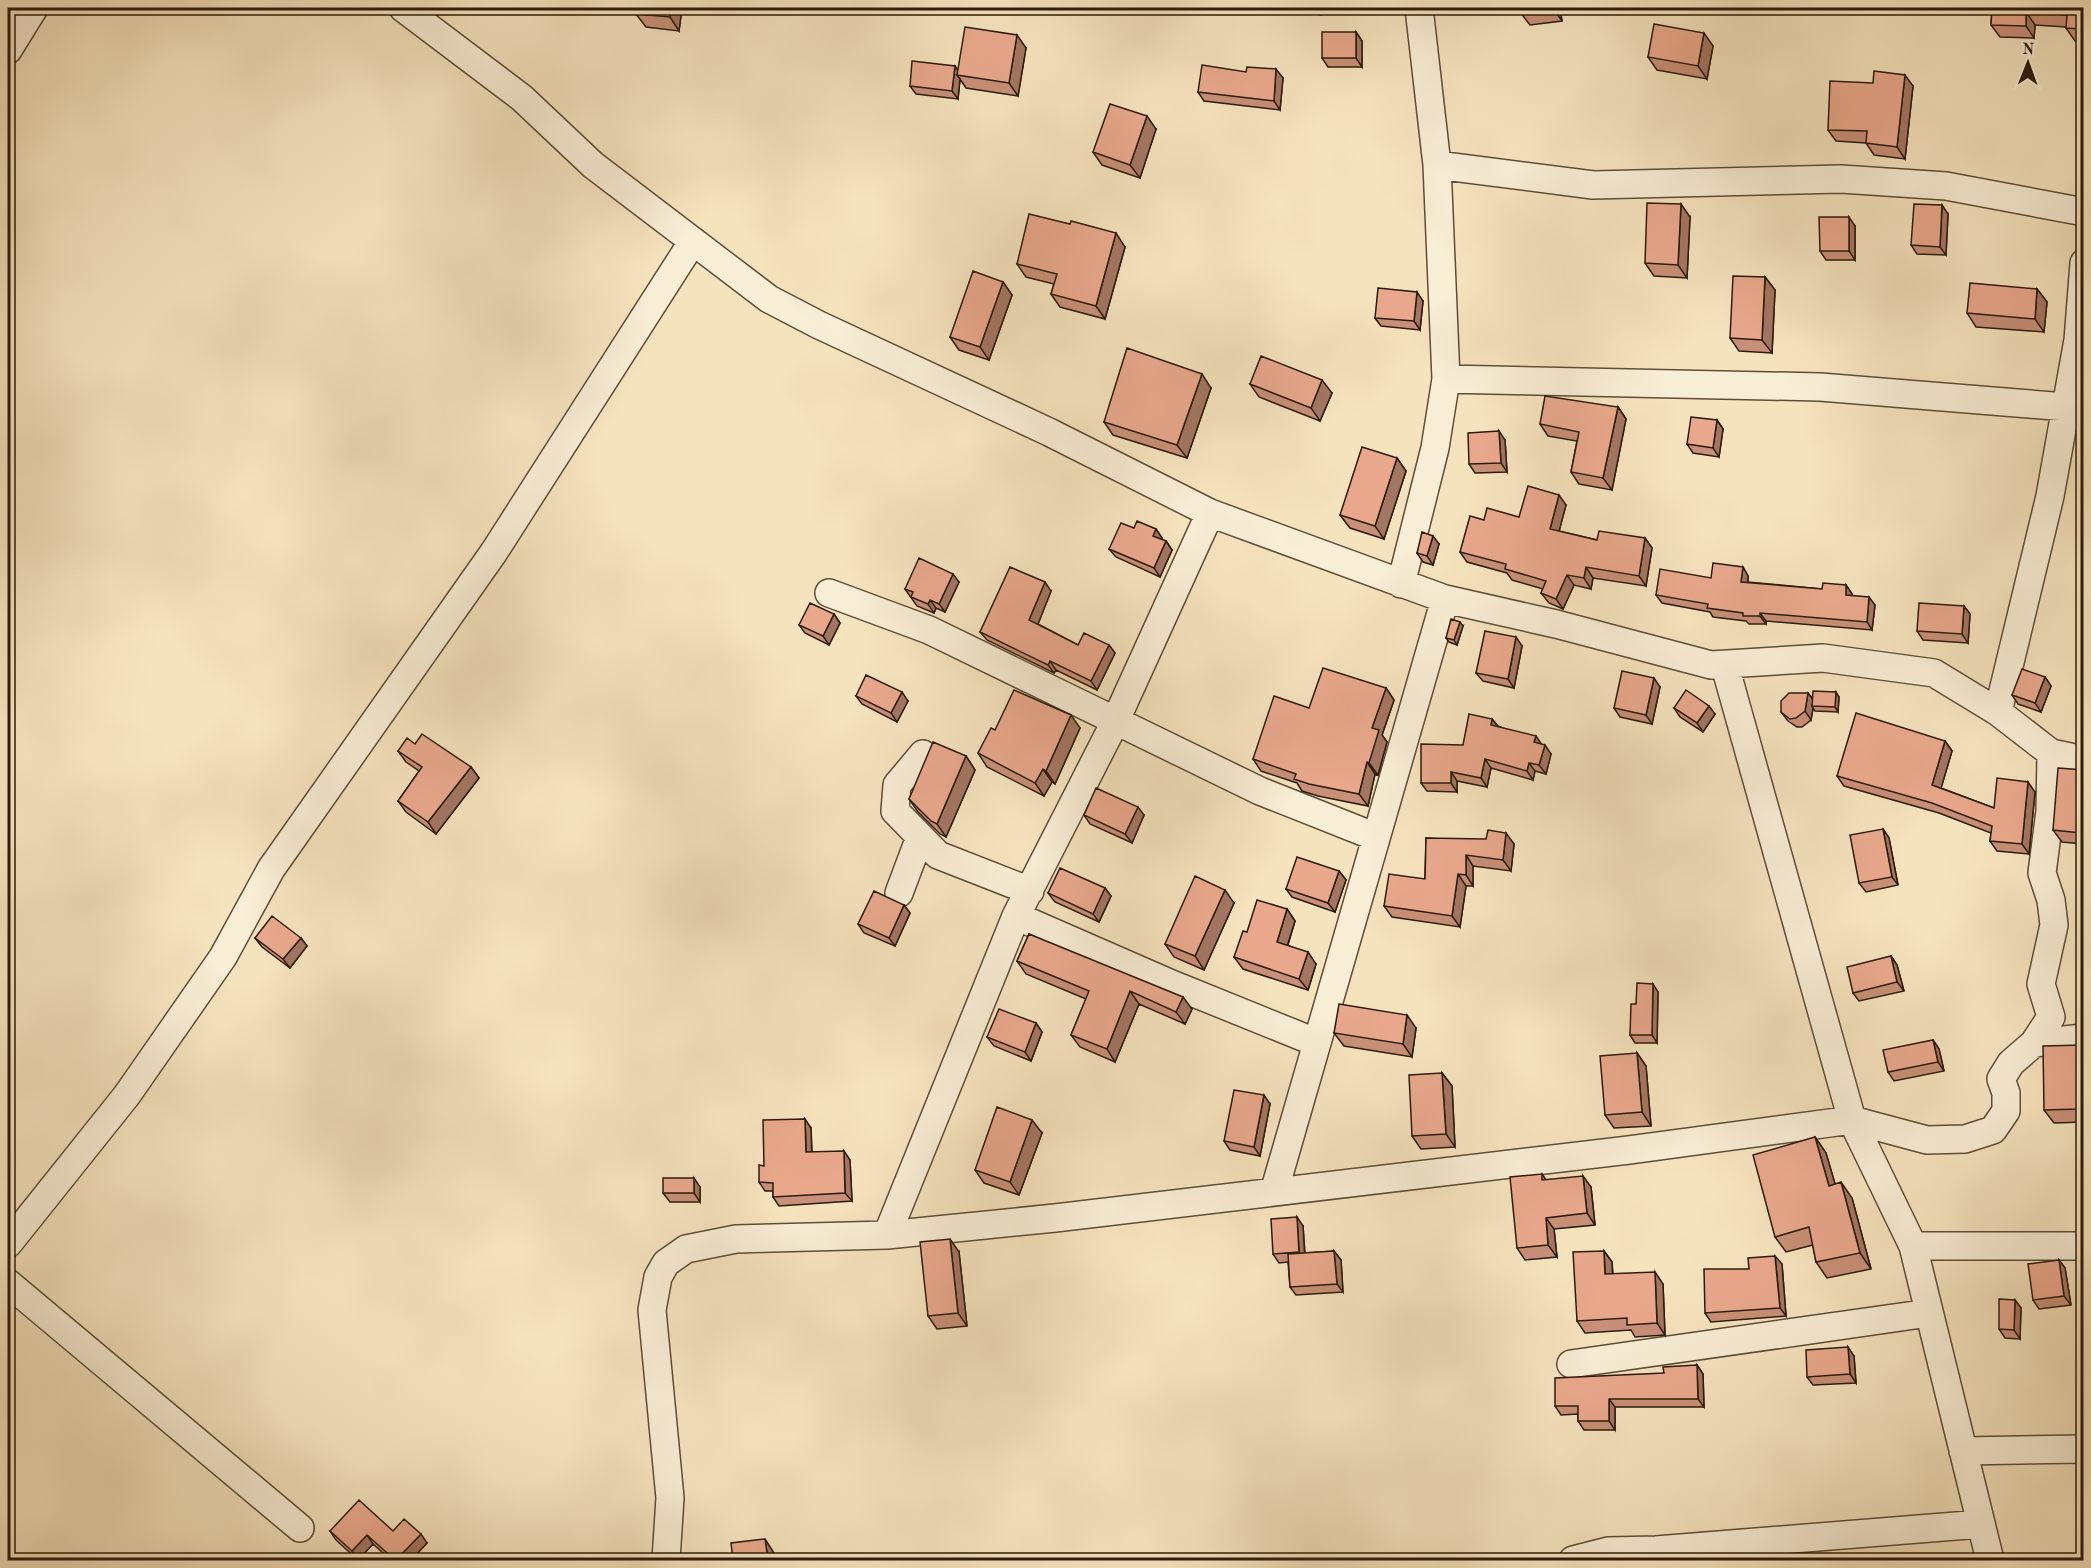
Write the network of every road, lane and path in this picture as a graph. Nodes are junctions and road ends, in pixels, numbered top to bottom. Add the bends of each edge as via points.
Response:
1 (34, 8) edge
2 (403, 8) edge
3 (1419, 8) edge
4 (8, 50) edge
5 (1437, 165) junction
6 (2084, 212) edge
7 (693, 241) junction
8 (2084, 263) edge
9 (1446, 379) junction
10 (2066, 407) junction
11 (1210, 513) junction
12 (1401, 584) junction
13 (829, 593) dead end
14 (1445, 599) junction
15 (1725, 666) junction
16 (1998, 712) junction
17 (1115, 722) junction
18 (2051, 753) junction
19 (923, 754) dead end
20 (2084, 759) edge
21 (920, 837) junction
22 (1376, 837) junction
23 (1030, 891) junction
24 (899, 893) dead end
25 (1016, 916) junction
26 (2084, 1038) edge
27 (1315, 1042) junction
28 (2034, 1043) junction
29 (1852, 1120) junction
30 (1274, 1192) junction
31 (888, 1236) junction
32 (8, 1244) edge
33 (1913, 1246) junction
34 (2084, 1246) edge
35 (8, 1283) edge
36 (1929, 1313) junction
37 (1571, 1364) dead end
38 (2084, 1449) edge
39 (1963, 1451) junction
40 (1982, 1524) junction
41 (300, 1528) dead end
42 (1753, 1552) edge
43 (666, 1560) edge
44 (1573, 1560) edge
45 (1990, 1560) edge

1 - 4 street
2 - 7 street via 522,98 593,165
3 - 5 street
5 - 6 street via 1593,185 1840,179 1946,186
5 - 9 street
7 - 11 street via 795,314 1049,432
7 - 32 street via 494,552 271,869 223,957 127,1095
8 - 10 street via 2078,340
9 - 10 street via 1820,387
9 - 12 street via 1435,448
10 - 16 street via 2050,496
11 - 12 street
11 - 17 street
12 - 14 street
13 - 17 street via 929,630
14 - 15 street
14 - 22 street
15 - 16 street via 1823,658 1934,674
15 - 29 street
16 - 18 street
17 - 22 street via 1260,791
17 - 23 street
18 - 20 street
18 - 28 street via 2050,811 2042,873 2054,925 2042,984 2051,1017
19 - 21 street via 897,785 895,811
21 - 23 street via 938,855
21 - 24 street
22 - 27 street
23 - 25 street
25 - 27 street
25 - 31 street
26 - 28 street
27 - 30 street
28 - 29 street via 2001,1078 2006,1111 1993,1130 1965,1139 1927,1140
29 - 30 street
29 - 33 street
30 - 31 street
31 - 43 street via 736,1239 686,1249 666,1263 658,1277 652,1310 670,1498
33 - 34 street
33 - 36 street
35 - 41 street
36 - 37 street
36 - 39 street
38 - 39 street
39 - 40 street
40 - 42 street
40 - 45 street
42 - 44 street via 1608,1551

